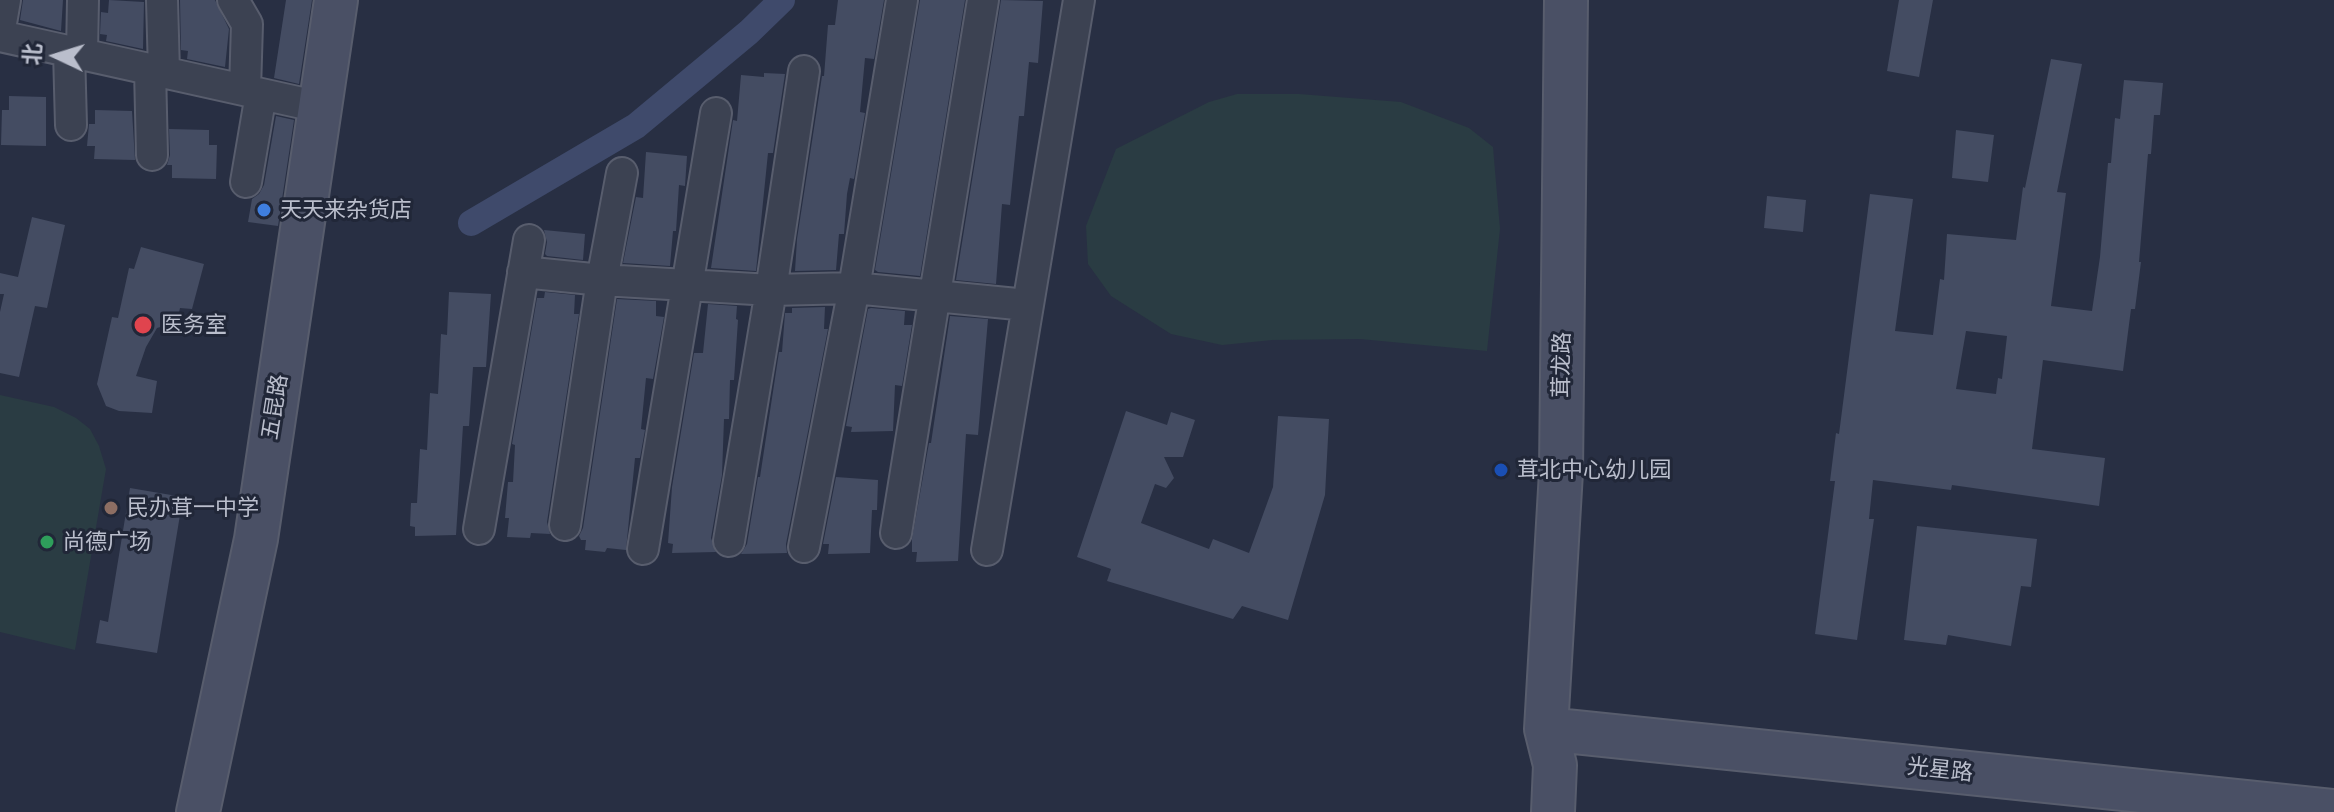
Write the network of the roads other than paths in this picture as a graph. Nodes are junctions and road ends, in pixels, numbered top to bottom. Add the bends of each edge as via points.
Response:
1 (5, 0) edge
2 (83, 0) edge
3 (162, 0) edge
4 (233, 0) edge
5 (336, 0) edge
6 (902, 0) edge
7 (983, 0) edge
8 (1079, 0) edge
9 (1566, 0) edge
10 (0, 29) edge
11 (0, 36) edge
12 (76, 52) junction
13 (157, 70) junction
14 (804, 71) dead end
15 (253, 92) junction
16 (320, 107) junction
17 (716, 113) dead end
18 (71, 125) dead end
19 (152, 155) dead end
20 (622, 173) dead end
21 (246, 182) dead end
22 (529, 240) dead end
23 (523, 272) junction
24 (602, 280) junction
25 (687, 286) junction
26 (854, 288) junction
27 (771, 290) junction
28 (935, 297) junction
29 (1027, 305) junction
30 (565, 525) dead end
31 (479, 529) dead end
32 (896, 533) dead end
33 (729, 541) dead end
34 (804, 547) dead end
35 (643, 549) dead end
36 (987, 550) dead end
37 (1546, 729) junction
38 (2334, 811) edge
39 (198, 812) edge
40 (1527, 812) edge
41 (1553, 812) edge

1 - 10 street
2 - 12 street
3 - 13 street
4 - 15 street via 247,24
5 - 16 main road, 五昆路
6 - 26 street
7 - 28 street
8 - 29 street
9 - 37 main road, 茸龙路 via 1561,472
11 - 12 street
12 - 13 street
12 - 18 street
13 - 15 street
13 - 19 street
14 - 27 street
15 - 16 street
15 - 21 street
16 - 39 main road, 五昆路 via 256,539
17 - 25 street
20 - 24 street
22 - 23 street
23 - 24 street
23 - 31 street
24 - 25 street
24 - 30 street
25 - 27 street
25 - 35 street
26 - 27 street
26 - 28 street
26 - 34 street
27 - 33 street
28 - 29 street
28 - 32 street
29 - 36 street
37 - 38 main road, 光星路
37 - 40 main road, 茸龙路 via 1530,762
37 - 41 main road, 茸龙路 via 1555,765

